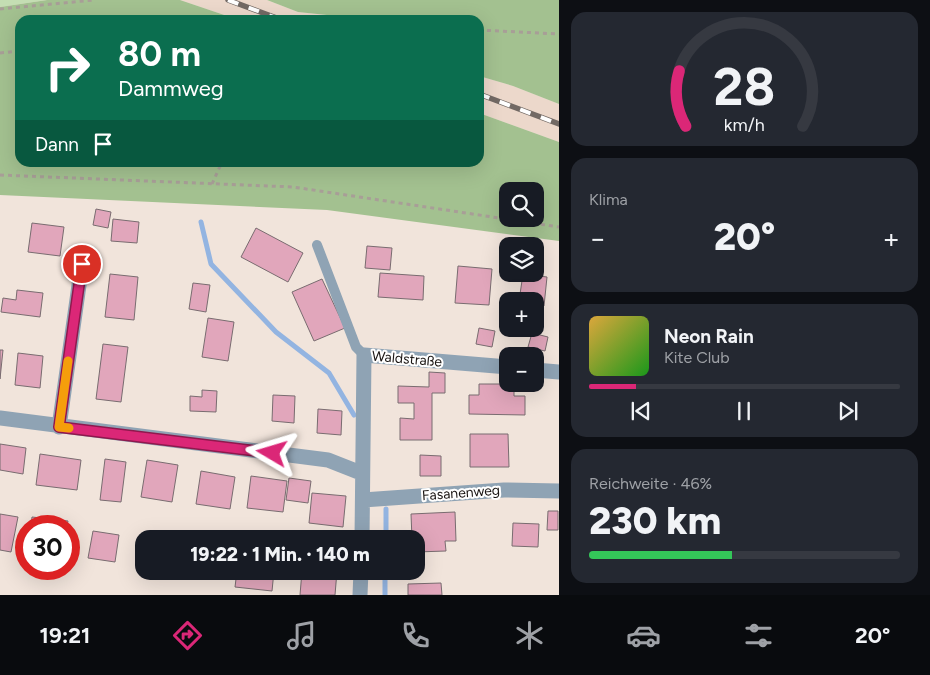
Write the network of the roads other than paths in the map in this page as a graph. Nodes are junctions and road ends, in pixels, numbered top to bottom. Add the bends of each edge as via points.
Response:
1 (316, 245) dead end
2 (82, 264) dead end
3 (364, 355) junction
4 (499, 366) edge
5 (544, 371) edge
6 (559, 372) edge
7 (0, 418) edge
8 (59, 427) junction
9 (361, 473) junction
10 (559, 490) edge
11 (363, 500) junction
12 (362, 530) edge
13 (361, 580) edge
14 (360, 595) edge

1 - 3 lane via 356,347
2 - 8 street
3 - 4 street, Waldstraße
3 - 9 street, Waldstraße
5 - 6 street
7 - 8 street
8 - 9 street via 328,460
9 - 11 street, Waldstraße
10 - 11 street, Fasanenweg via 504,490
11 - 12 street, Waldstraße
13 - 14 street

